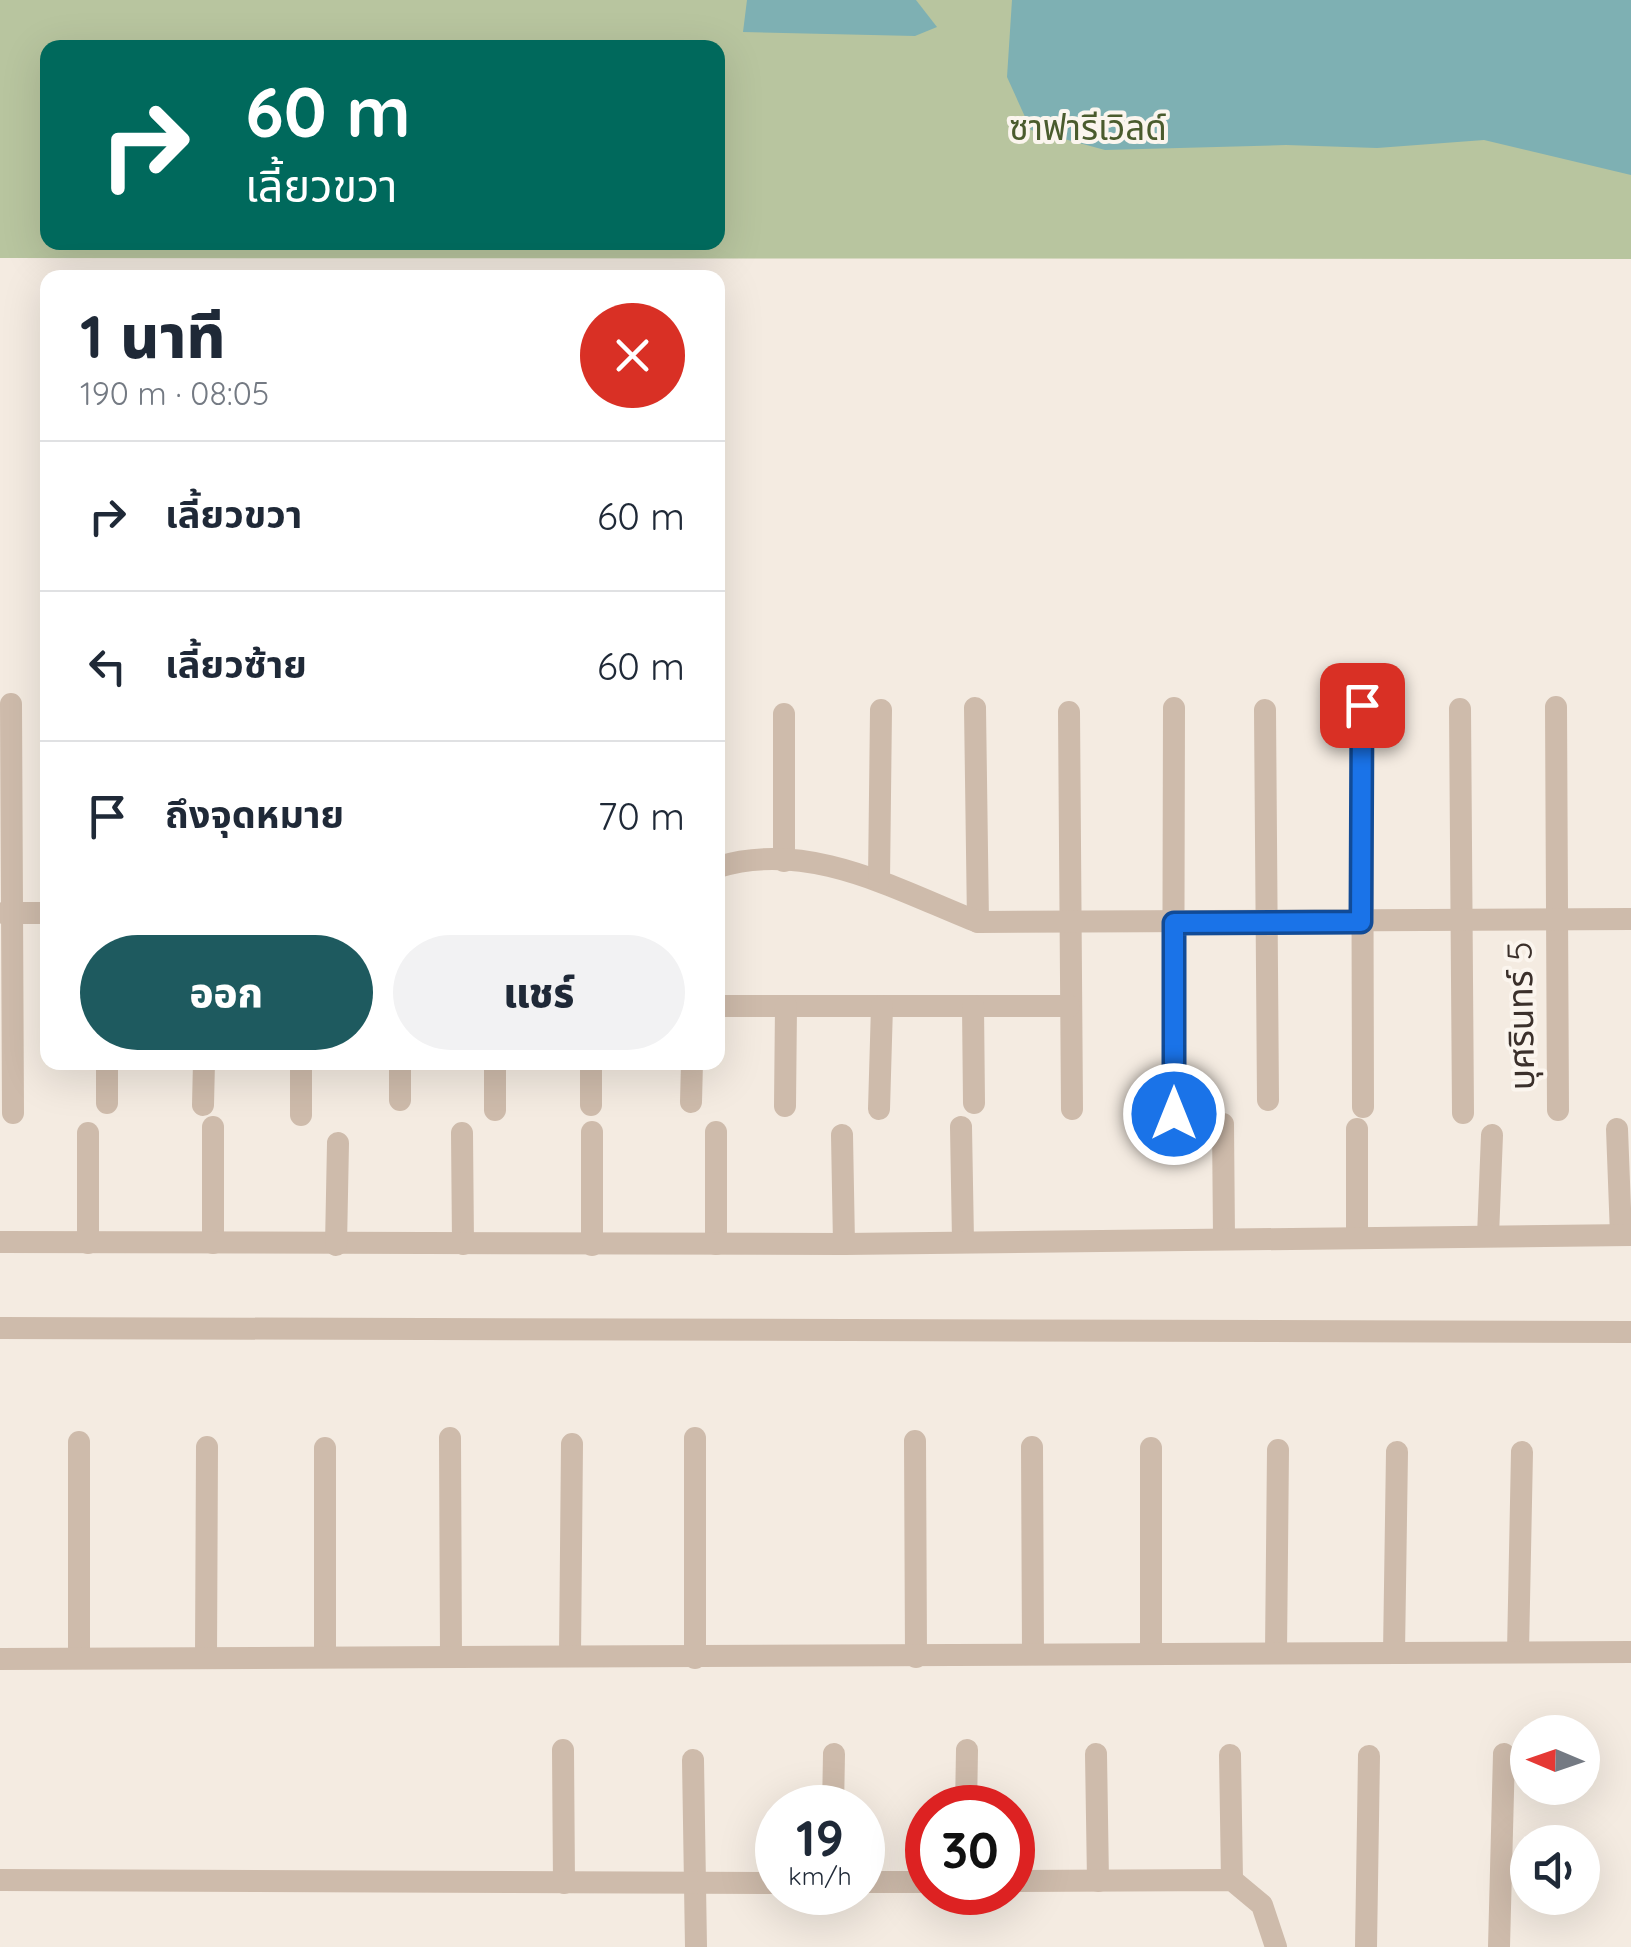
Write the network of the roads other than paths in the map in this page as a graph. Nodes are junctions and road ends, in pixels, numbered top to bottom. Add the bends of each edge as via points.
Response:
1 (11, 704) dead end
2 (1362, 705) dead end
3 (1556, 707) dead end
4 (975, 708) dead end
5 (1174, 708) dead end
6 (1460, 709) dead end
7 (881, 710) dead end
8 (1265, 710) dead end
9 (1069, 712) dead end
10 (784, 714) dead end
11 (784, 861) junction
12 (725, 865) edge
13 (878, 880) junction
14 (8, 913) edge
15 (40, 913) edge
16 (1631, 919) edge
17 (1460, 920) junction
18 (1555, 920) junction
19 (978, 922) junction
20 (1268, 922) junction
21 (1361, 922) junction
22 (1068, 923) junction
23 (1174, 923) junction
24 (725, 1006) edge
25 (786, 1006) junction
26 (882, 1006) junction
27 (973, 1006) junction
28 (1068, 1006) junction
29 (107, 1070) edge
30 (205, 1070) edge
31 (301, 1070) edge
32 (400, 1070) edge
33 (496, 1070) edge
34 (591, 1070) edge
35 (692, 1070) edge
36 (400, 1100) dead end
37 (1268, 1100) dead end
38 (690, 1102) dead end
39 (107, 1103) dead end
40 (974, 1103) dead end
41 (591, 1106) dead end
42 (785, 1106) dead end
43 (879, 1109) dead end
44 (1072, 1109) dead end
45 (495, 1110) dead end
46 (1558, 1110) dead end
47 (13, 1113) dead end
48 (1463, 1113) dead end
49 (1174, 1114) dead end
50 (301, 1115) dead end
51 (1223, 1124) dead end
52 (961, 1128) dead end
53 (1618, 1129) dead end
54 (592, 1132) dead end
55 (716, 1132) dead end
56 (88, 1133) dead end
57 (462, 1133) dead end
58 (842, 1135) dead end
59 (1492, 1135) dead end
60 (338, 1143) dead end
61 (1357, 1235) junction
62 (1626, 1235) edge
63 (1488, 1236) junction
64 (1224, 1238) junction
65 (963, 1241) junction
66 (0, 1242) edge
67 (88, 1243) junction
68 (214, 1243) junction
69 (463, 1244) junction
70 (716, 1244) junction
71 (844, 1244) junction
72 (336, 1245) junction
73 (592, 1245) junction
74 (0, 1328) edge
75 (1631, 1332) edge
76 (450, 1438) dead end
77 (696, 1438) dead end
78 (914, 1441) dead end
79 (78, 1442) dead end
80 (572, 1444) dead end
81 (207, 1447) dead end
82 (1032, 1447) dead end
83 (325, 1448) dead end
84 (1151, 1448) dead end
85 (1278, 1450) dead end
86 (1397, 1452) dead end
87 (1522, 1452) dead end
88 (1518, 1652) junction
89 (1631, 1652) edge
90 (1276, 1653) junction
91 (1394, 1653) junction
92 (1033, 1654) junction
93 (1151, 1654) junction
94 (451, 1656) junction
95 (570, 1656) junction
96 (206, 1657) junction
97 (326, 1657) junction
98 (916, 1657) junction
99 (79, 1658) junction
100 (695, 1658) junction
101 (0, 1659) edge
102 (563, 1750) dead end
103 (967, 1750) dead end
104 (834, 1754) dead end
105 (1096, 1754) dead end
106 (1504, 1754) dead end
107 (1230, 1755) dead end
108 (1369, 1756) dead end
109 (694, 1760) dead end
110 (833, 1785) edge
111 (966, 1785) edge
112 (0, 1880) edge
113 (1232, 1880) junction
114 (1098, 1881) junction
115 (1035, 1882) edge
116 (564, 1883) junction
117 (696, 1883) junction
118 (755, 1883) edge
119 (696, 1947) edge
120 (1276, 1947) edge
121 (1366, 1947) edge
122 (1499, 1947) edge

1 - 14 street
2 - 21 street
3 - 18 street, บุศรินทร์ 5
4 - 19 street
5 - 23 street
6 - 17 street
7 - 13 street
8 - 20 street
9 - 22 street
10 - 11 street
11 - 12 street
11 - 13 street via 816,862
13 - 19 street
14 - 15 street
14 - 47 street
16 - 18 street
17 - 18 street
17 - 21 street
17 - 48 street
18 - 46 street, บุศรินทร์ 5
19 - 22 street
20 - 21 street
20 - 23 street
20 - 37 street
21 - 61 street
22 - 23 street
22 - 28 street
23 - 49 street
24 - 25 street
25 - 26 street
25 - 42 street
26 - 27 street
26 - 43 street
27 - 28 street
27 - 40 street
28 - 44 street
29 - 39 street
30 - 68 street
31 - 50 street
32 - 36 street
33 - 45 street
34 - 41 street
35 - 38 street
51 - 64 street
52 - 65 street
53 - 62 street
54 - 73 street
55 - 70 street
56 - 67 street
57 - 69 street
58 - 71 street
59 - 63 street
60 - 72 street
61 - 63 street
61 - 64 street
62 - 63 street
64 - 65 street
65 - 71 street
66 - 67 street
67 - 68 street
68 - 72 street
69 - 72 street
69 - 73 street
70 - 71 street
70 - 73 street
74 - 75 street
76 - 94 street
77 - 100 street
78 - 98 street
79 - 99 street
80 - 95 street
81 - 96 street
82 - 92 street
83 - 97 street
84 - 93 street
85 - 90 street
86 - 91 street
87 - 88 street
88 - 89 street
88 - 91 street
90 - 91 street
90 - 93 street
92 - 93 street
92 - 98 street
94 - 95 street
94 - 97 street
95 - 100 street
96 - 97 street
96 - 99 street
98 - 100 street
99 - 101 street
102 - 116 street
103 - 111 street
104 - 110 street
105 - 114 street
106 - 122 street
107 - 113 street
108 - 121 street
109 - 117 street
112 - 116 street
113 - 114 street
113 - 120 street via 1262,1904
114 - 115 street
116 - 117 street
117 - 118 street
117 - 119 street

